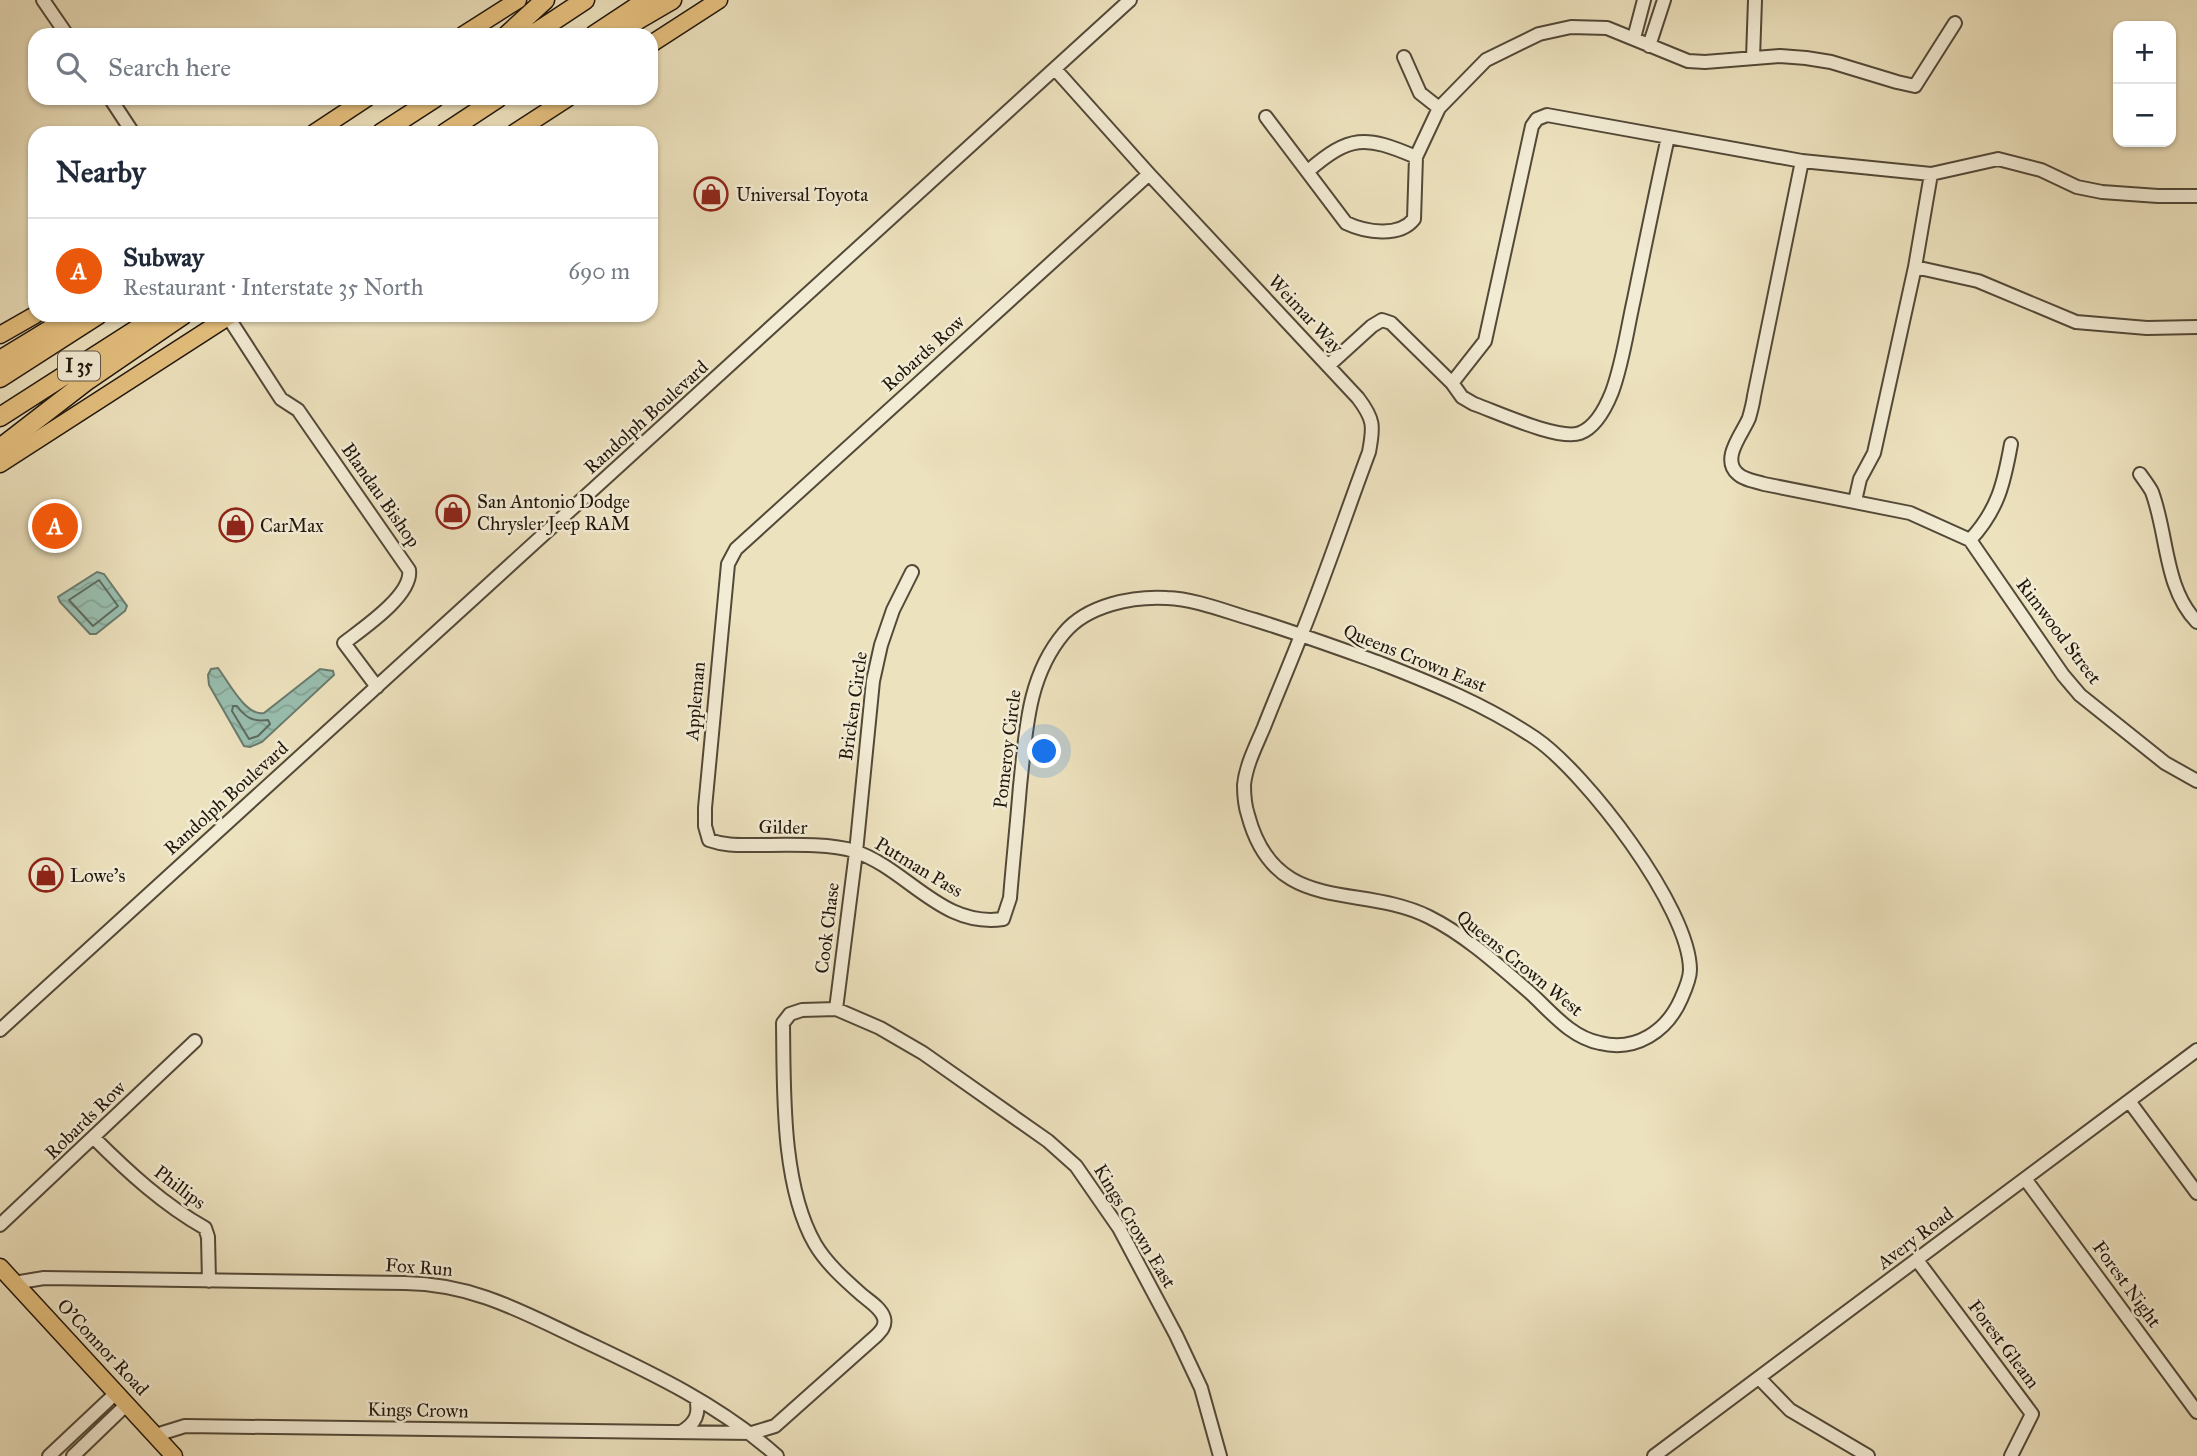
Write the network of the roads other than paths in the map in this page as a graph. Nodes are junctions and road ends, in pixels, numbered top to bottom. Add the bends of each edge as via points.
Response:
1 (43, 0) edge
2 (518, 0) edge
3 (545, 0) edge
4 (585, 0) edge
5 (647, 0) edge
6 (672, 0) edge
7 (719, 0) edge
8 (1130, 0) edge
9 (1644, 0) edge
10 (1664, 0) edge
11 (1755, 0) edge
12 (1955, 23) dead end
13 (62, 28) edge
14 (474, 28) edge
15 (514, 28) edge
16 (543, 28) edge
17 (605, 28) edge
18 (624, 28) edge
19 (1634, 38) junction
20 (658, 39) edge
21 (1649, 46) junction
22 (1404, 57) dead end
23 (1753, 58) junction
24 (1055, 69) junction
25 (115, 105) edge
26 (356, 105) edge
27 (423, 105) edge
28 (487, 105) edge
29 (557, 105) edge
30 (1439, 108) junction
31 (1266, 117) dead end
32 (128, 126) edge
33 (325, 126) edge
34 (392, 126) edge
35 (456, 126) edge
36 (525, 126) edge
37 (1668, 137) junction
38 (1416, 158) junction
39 (1802, 161) junction
40 (1308, 171) junction
41 (1149, 174) junction
42 (1931, 174) junction
43 (2197, 196) edge
44 (1915, 267) junction
45 (28, 319) edge
46 (62, 322) edge
47 (87, 322) edge
48 (148, 322) edge
49 (173, 322) edge
50 (221, 322) edge
51 (234, 322) edge
52 (2197, 327) edge
53 (0, 335) edge
54 (0, 359) edge
55 (1328, 366) junction
56 (0, 379) edge
57 (1452, 383) junction
58 (0, 417) edge
59 (2011, 444) dead end
60 (0, 448) edge
61 (0, 464) edge
62 (2140, 474) dead end
63 (1855, 501) junction
64 (1970, 540) junction
65 (728, 564) joint
66 (912, 572) dead end
67 (2197, 622) edge
68 (1302, 634) junction
69 (377, 687) junction
70 (2197, 781) edge
71 (709, 841) joint
72 (856, 852) junction
73 (1003, 919) joint
74 (1684, 992) joint
75 (836, 1009) junction
76 (0, 1030) edge
77 (195, 1041) dead end
78 (2197, 1050) edge
79 (2129, 1101) junction
80 (94, 1138) junction
81 (2026, 1180) junction
82 (2197, 1193) edge
83 (0, 1226) edge
84 (1917, 1260) junction
85 (0, 1267) edge
86 (208, 1281) junction
87 (15, 1283) junction
88 (1759, 1378) junction
89 (696, 1398) junction
90 (122, 1399) junction
91 (2197, 1412) edge
92 (681, 1432) junction
93 (752, 1433) junction
94 (156, 1436) junction
95 (49, 1456) edge
96 (73, 1456) edge
97 (174, 1456) edge
98 (777, 1456) edge
99 (1220, 1456) edge
100 (1654, 1456) edge
101 (1868, 1456) edge
102 (2011, 1456) edge

1 - 13 street
2 - 14 main road
3 - 15 highway
4 - 16 highway
5 - 17 highway
6 - 18 highway
7 - 20 main road
8 - 24 street, Randolph Boulevard
9 - 19 street
10 - 21 street
11 - 23 street
12 - 23 street via 1915,86 1831,62
19 - 21 street
19 - 30 street via 1594,26 1539,34 1486,60
21 - 23 street via 1688,61
22 - 30 street via 1420,93
24 - 41 street, Weimar Way
24 - 69 street, Randolph Boulevard
25 - 32 street
26 - 33 main road
27 - 34 highway
28 - 35 highway
29 - 36 main road
30 - 38 street
31 - 40 street
37 - 39 street
37 - 57 street via 1547,115 1536,119 1485,341
37 - 57 street via 1623,352 1612,393 1593,424 1582,433 1554,433 1474,404
38 - 40 street via 1377,143 1348,143
38 - 40 street via 1414,219 1408,226 1380,231 1346,223
39 - 42 street
39 - 63 street via 1754,396 1733,449 1733,467 1746,479
41 - 55 street, Weimar Way
41 - 65 street, Robards Row via 736,549
42 - 43 street via 1998,159 2102,192
42 - 44 street
44 - 52 street via 1978,281 2076,322
44 - 63 street via 1874,453
45 - 53 main road
46 - 54 highway
47 - 56 highway, I 35
48 - 58 highway, I 35
49 - 60 highway
50 - 61 main road
51 - 69 street, Blandau Bishop via 281,399 298,410 409,570 405,590 344,643
55 - 57 street via 1382,320 1391,323
55 - 68 street, Weimar Way via 1367,410 1373,430
59 - 64 street via 2000,494 1985,524
62 - 67 street via 2151,491 2175,585
63 - 64 street via 1910,513
64 - 70 street, Rimwood Street via 2080,695 2165,763
65 - 71 street, Appleman via 704,818
66 - 72 street, Bricken Circle via 893,610 873,681
68 - 73 street, Pomeroy Circle via 1160,597 1099,609 1064,632 1040,672 1028,712 1010,898
68 - 74 street, Queens Crown East via 1446,688 1548,747 1622,830 1670,902 1687,950 1690,971
68 - 74 street, Queens Crown West via 1244,786 1252,828 1267,857 1283,874 1319,892 1380,901 1431,918 1510,975 1568,1028 1600,1044 1644,1040 1669,1019
69 - 76 street, Randolph Boulevard
71 - 72 street, Gilder
72 - 73 street, Putman Pass via 883,864 933,901 965,917
72 - 75 street, Cook Chase
75 - 93 street, Kings Crown via 802,1010 783,1023 788,1141 796,1193 815,1244 879,1310 884,1325 775,1426
75 - 99 street, Kings Crown East via 923,1053 1076,1166 1119,1228 1176,1335 1200,1388
77 - 80 street, Robards Row
78 - 79 street, Avery Road
79 - 81 street, Avery Road
79 - 82 street
80 - 83 street, Robards Row
80 - 86 street, Phillips via 157,1196 205,1228
81 - 84 street, Avery Road
81 - 91 street, Forest Night
84 - 88 street, Avery Road
84 - 102 street, Forest Gleam via 2032,1414
85 - 87 main road, O'Connor Road
86 - 87 street, Fox Run via 44,1278
86 - 89 street, Fox Run via 414,1283 466,1290 508,1305
87 - 90 main road, O'Connor Road
88 - 100 street, Avery Road
88 - 101 street via 1790,1410
89 - 92 street via 695,1422
89 - 93 street, Fox Run
90 - 94 main road, O'Connor Road
90 - 95 street
90 - 96 street
92 - 93 street, Kings Crown
92 - 94 street, Kings Crown via 186,1426
93 - 98 street, Fox Run
94 - 97 main road, O'Connor Road

